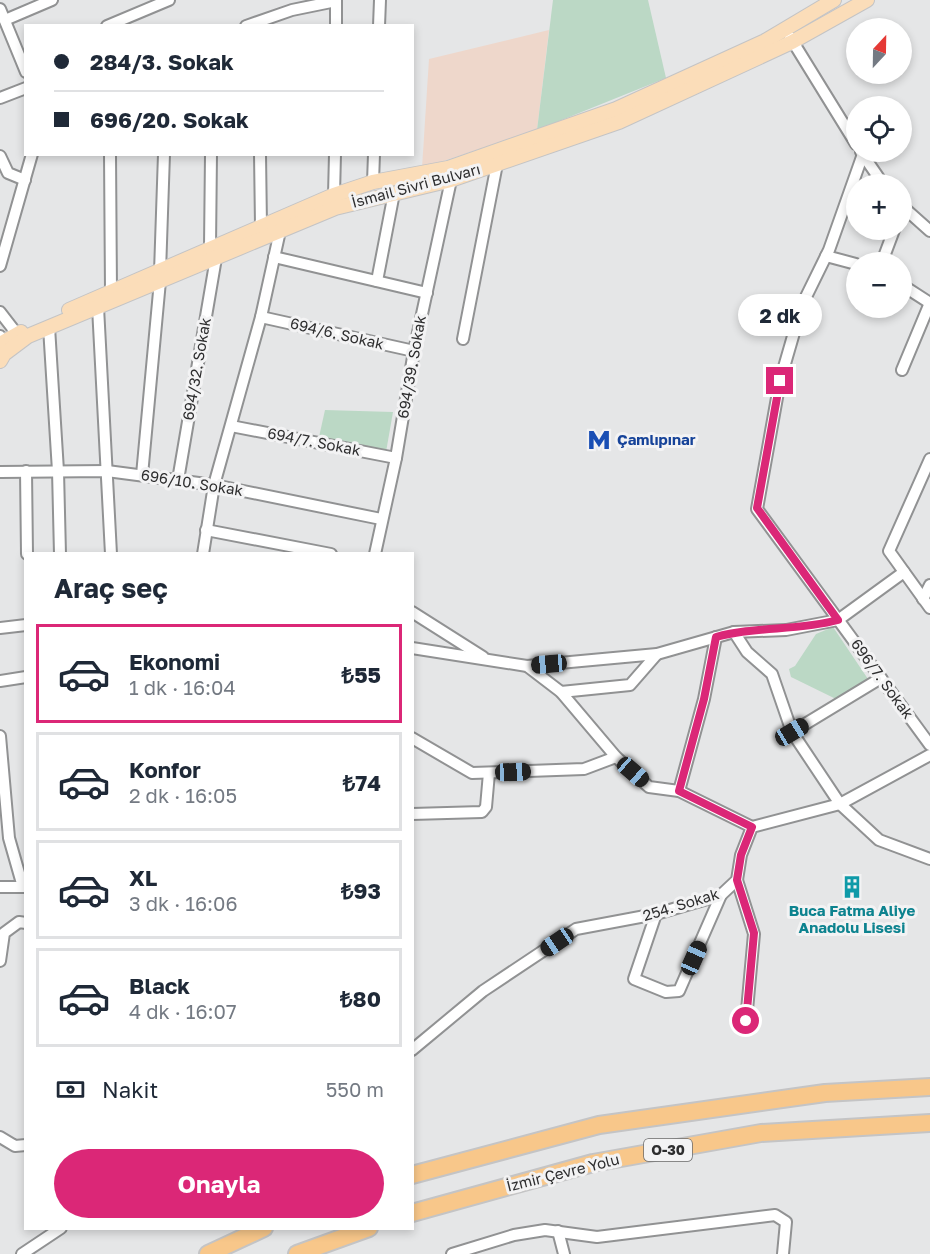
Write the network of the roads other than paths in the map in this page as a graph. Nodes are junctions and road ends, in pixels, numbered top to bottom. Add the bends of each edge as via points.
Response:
1 (52, 0) edge
2 (169, 0) edge
3 (336, 0) edge
4 (380, 0) edge
5 (867, 0) edge
6 (291, 5) edge
7 (830, 5) edge
8 (0, 9) edge
9 (5, 20) junction
10 (112, 24) edge
11 (250, 24) edge
12 (336, 24) edge
13 (379, 24) edge
14 (785, 29) junction
15 (792, 42) junction
16 (23, 60) edge
17 (24, 89) edge
18 (0, 98) edge
19 (846, 128) edge
20 (0, 156) edge
21 (31, 156) edge
22 (112, 156) edge
23 (164, 156) edge
24 (211, 156) edge
25 (260, 156) edge
26 (335, 156) edge
27 (374, 156) edge
28 (494, 158) junction
29 (859, 162) edge
30 (24, 180) junction
31 (451, 180) junction
32 (373, 182) junction
33 (394, 194) junction
34 (334, 195) junction
35 (912, 216) edge
36 (261, 225) junction
37 (280, 231) junction
38 (930, 231) edge
39 (213, 252) junction
40 (826, 256) junction
41 (274, 257) junction
42 (846, 261) edge
43 (0, 266) edge
44 (160, 277) junction
45 (377, 281) junction
46 (111, 291) junction
47 (912, 291) edge
48 (427, 293) junction
49 (930, 303) edge
50 (98, 307) junction
51 (0, 312) edge
52 (261, 317) junction
53 (49, 327) junction
54 (463, 339) dead end
55 (7, 340) edge
56 (414, 351) junction
57 (0, 361) edge
58 (902, 370) dead end
59 (231, 426) junction
60 (396, 458) junction
61 (930, 459) edge
62 (26, 471) junction
63 (58, 471) junction
64 (106, 471) junction
65 (0, 472) edge
66 (141, 475) junction
67 (178, 480) junction
68 (214, 485) junction
69 (381, 519) junction
70 (206, 530) junction
71 (27, 552) edge
72 (60, 552) edge
73 (111, 552) edge
74 (203, 552) edge
75 (321, 552) edge
76 (375, 552) edge
77 (904, 572) junction
78 (930, 585) edge
79 (927, 604) edge
80 (414, 613) edge
81 (838, 620) junction
82 (24, 625) edge
83 (0, 628) edge
84 (734, 632) junction
85 (716, 637) junction
86 (414, 648) edge
87 (657, 654) junction
88 (487, 660) junction
89 (527, 666) junction
90 (24, 677) edge
91 (881, 678) junction
92 (0, 681) edge
93 (561, 692) junction
94 (792, 732) junction
95 (0, 736) edge
96 (414, 739) edge
97 (930, 745) edge
98 (930, 755) edge
99 (616, 757) junction
100 (489, 773) junction
101 (679, 791) junction
102 (840, 804) junction
103 (414, 814) edge
104 (752, 827) junction
105 (929, 858) edge
106 (737, 880) junction
107 (0, 887) edge
108 (24, 887) edge
109 (721, 895) junction
110 (656, 914) junction
111 (24, 923) edge
112 (0, 961) edge
113 (746, 1021) dead end
114 (414, 1048) edge
115 (930, 1088) edge
116 (930, 1123) edge
117 (0, 1137) edge
118 (24, 1145) edge
119 (414, 1174) edge
120 (414, 1212) edge
121 (58, 1230) edge
122 (260, 1230) edge
123 (363, 1230) edge
124 (558, 1231) junction
125 (22, 1254) edge
126 (208, 1254) edge
127 (297, 1254) edge
128 (452, 1254) edge
129 (564, 1254) edge
130 (783, 1254) edge

1 - 9 street
2 - 10 street
3 - 6 street
3 - 12 street
4 - 13 street
5 - 7 main road, İsmail Sivri Bulvarı
6 - 11 street
7 - 14 main road, İsmail Sivri Bulvarı
7 - 15 main road, İsmail Sivri Bulvarı
8 - 9 street
9 - 16 street
14 - 15 street
14 - 28 main road, İsmail Sivri Bulvarı via 616,109
15 - 19 street
15 - 28 main road, İsmail Sivri Bulvarı via 619,122
17 - 18 street
20 - 30 street via 8,173
21 - 30 street
22 - 46 street
23 - 44 street
24 - 39 street, 694/32. Sokak
25 - 36 street
26 - 34 street
27 - 32 street
28 - 31 main road, İsmail Sivri Bulvarı
28 - 32 main road, İsmail Sivri Bulvarı
28 - 54 street
29 - 40 street, 696/7. Sokak
30 - 43 street
31 - 33 main road, İsmail Sivri Bulvarı
31 - 48 street, 694/39. Sokak
32 - 34 main road, İsmail Sivri Bulvarı
33 - 37 main road, İsmail Sivri Bulvarı via 334,208
33 - 45 street
34 - 36 main road, İsmail Sivri Bulvarı
35 - 38 street
36 - 39 main road, İsmail Sivri Bulvarı
37 - 39 main road, İsmail Sivri Bulvarı
37 - 41 street
39 - 44 main road, İsmail Sivri Bulvarı
39 - 67 street, 694/32. Sokak
40 - 42 street
40 - 81 street, 696/7. Sokak via 802,305 780,381 757,508
41 - 45 street
41 - 52 street
44 - 46 main road, İsmail Sivri Bulvarı
44 - 50 main road, İsmail Sivri Bulvarı
44 - 66 street
45 - 48 street
46 - 55 main road, İsmail Sivri Bulvarı
47 - 49 street
48 - 56 street, 694/39. Sokak
49 - 58 street
50 - 53 main road, İsmail Sivri Bulvarı
50 - 64 street
51 - 55 street
52 - 56 street, 694/6. Sokak
52 - 59 street
53 - 55 main road, İsmail Sivri Bulvarı
53 - 63 street
55 - 57 main road, İsmail Sivri Bulvarı
56 - 60 street, 694/39. Sokak
59 - 60 street, 694/7. Sokak
59 - 68 street
60 - 69 street, 694/39. Sokak
61 - 77 street via 889,551
62 - 63 street, 696/10. Sokak
62 - 65 street, 696/10. Sokak
62 - 71 street
63 - 64 street, 696/10. Sokak
63 - 72 street
64 - 66 street, 696/10. Sokak
64 - 73 street
66 - 67 street, 696/10. Sokak
67 - 68 street, 696/10. Sokak
68 - 69 street, 696/10. Sokak
68 - 70 street
69 - 76 street, 694/39. Sokak
70 - 74 street
70 - 75 street
77 - 79 street
77 - 81 street
78 - 79 street
80 - 88 street
81 - 84 street via 786,630
81 - 91 street, 696/7. Sokak
82 - 83 street
84 - 85 street
84 - 94 street via 747,652 772,674
85 - 87 street
85 - 101 street
86 - 88 street
87 - 89 street
87 - 93 street via 630,685
88 - 89 street
89 - 93 street
90 - 92 street
91 - 94 street
91 - 97 street, 696/7. Sokak
93 - 99 street
94 - 102 street
95 - 108 street via 9,838
96 - 100 street via 472,773
98 - 102 street
99 - 100 street via 584,769
99 - 101 street via 649,787
100 - 103 street via 486,807 482,812
101 - 104 street
102 - 104 street
102 - 105 street via 879,840
104 - 106 street, 254. Sokak
106 - 109 street, 254. Sokak
106 - 113 street via 754,933
107 - 108 street
109 - 110 street, 254. Sokak
109 - 110 street via 679,991 666,992 634,979
110 - 114 street, 254. Sokak via 576,929 483,991
111 - 112 street via 4,933
115 - 119 highway, O-30 via 825,1093 599,1125
116 - 120 highway, İzmir Çevre Yolu / O-30 via 750,1135 593,1163
117 - 118 street via 15,1146
121 - 125 street
122 - 126 highway
123 - 127 highway
124 - 128 street via 514,1236
124 - 129 street
124 - 130 street via 597,1237 775,1215 786,1222

